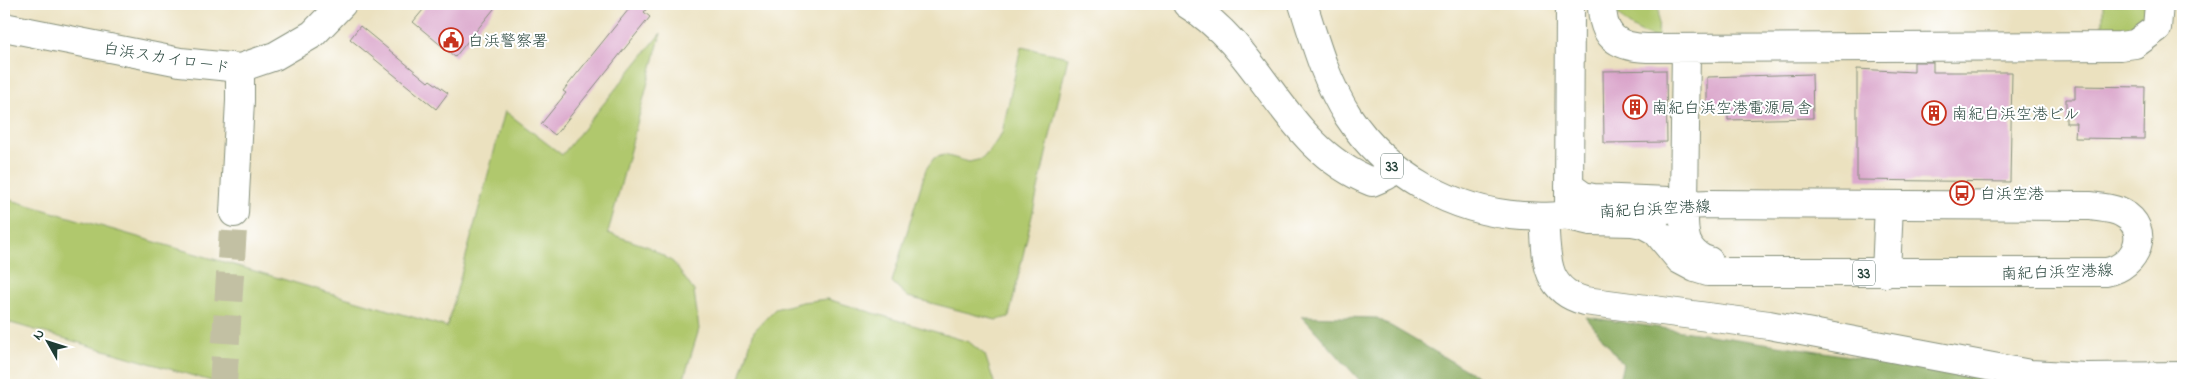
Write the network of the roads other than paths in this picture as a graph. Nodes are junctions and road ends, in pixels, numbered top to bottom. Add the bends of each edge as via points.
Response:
1 (342, 4) edge
2 (1187, 4) edge
3 (1303, 4) edge
4 (1570, 4) edge
5 (1602, 4) edge
6 (2158, 4) edge
7 (4, 27) edge
8 (1686, 48) junction
9 (240, 68) junction
10 (1393, 166) junction
11 (1569, 186) junction
12 (1684, 205) junction
13 (1889, 205) junction
14 (234, 213) tunnel mouth
15 (1556, 216) junction
16 (1756, 273) junction
17 (1886, 273) junction
18 (2183, 376) edge

1 - 9 main road, 白浜スカイロード via 313,34 275,56
2 - 10 main road via 1206,15 1229,39 1294,122 1332,161 1372,182 1386,176
3 - 10 main road, 南紀白浜空港線 / 33 via 1323,66 1347,115 1370,145
4 - 11 main road
5 - 8 main road via 1607,31 1613,39 1628,47
6 - 8 main road via 2157,28 2135,44 2120,46
7 - 9 main road, 白浜スカイロード via 180,62
8 - 12 main road
9 - 14 main road
10 - 15 main road, 南紀白浜空港線 / 33 via 1416,182 1461,204 1481,210
11 - 12 main road via 1583,196 1593,198 1669,201
11 - 15 main road
12 - 13 main road, 南紀白浜空港線 / 33
12 - 15 main road, 南紀白浜空港線 / 33
12 - 16 main road via 1685,238 1690,249 1704,260
13 - 17 main road
13 - 17 main road, 南紀白浜空港線 / 33 via 2098,207 2123,213 2135,227 2138,242 2125,266 2106,272
15 - 16 main road, 南紀白浜空港線 / 33 via 1643,224 1656,230 1680,260 1695,268 1708,272
15 - 18 main road via 1548,266 1551,276 1569,296 1585,301 1770,325 2030,374
16 - 17 main road, 南紀白浜空港線 / 33

